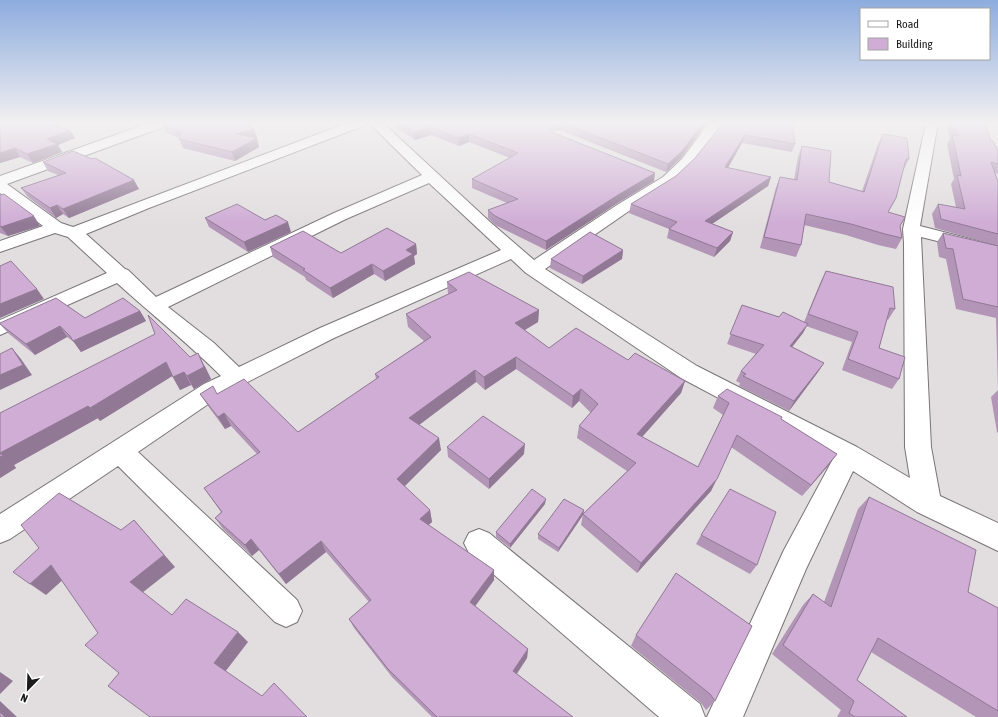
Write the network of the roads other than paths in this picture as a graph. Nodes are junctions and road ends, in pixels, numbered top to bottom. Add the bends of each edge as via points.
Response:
1 (69, 156) edge
2 (271, 156) edge
3 (411, 156) edge
4 (691, 156) edge
5 (925, 156) edge
6 (653, 174) edge
7 (432, 176) junction
8 (668, 180) junction
9 (0, 181) edge
10 (0, 186) edge
11 (55, 227) junction
12 (911, 229) junction
13 (74, 233) junction
14 (0, 247) edge
15 (513, 251) junction
16 (998, 251) edge
17 (533, 269) junction
18 (121, 274) junction
19 (154, 306) junction
20 (0, 328) edge
21 (237, 378) junction
22 (120, 451) junction
23 (848, 455) junction
24 (927, 503) junction
25 (0, 530) edge
26 (998, 537) edge
27 (479, 543) dead end
28 (286, 611) dead end
29 (687, 717) edge
30 (725, 717) edge

1 - 9 street
2 - 13 street
3 - 7 street
4 - 8 street
5 - 12 street
6 - 8 street
7 - 15 street
7 - 19 street via 326,222
8 - 17 street
10 - 11 street
11 - 13 street
11 - 14 street
12 - 16 street
12 - 24 street via 918,447
13 - 18 street
15 - 17 street
15 - 21 street via 327,332
17 - 23 street via 689,372
18 - 19 street
18 - 20 street
19 - 21 street via 210,351
21 - 22 street via 212,390
22 - 25 street
22 - 28 street
23 - 24 street
23 - 30 street via 795,560
24 - 26 street
27 - 29 street

